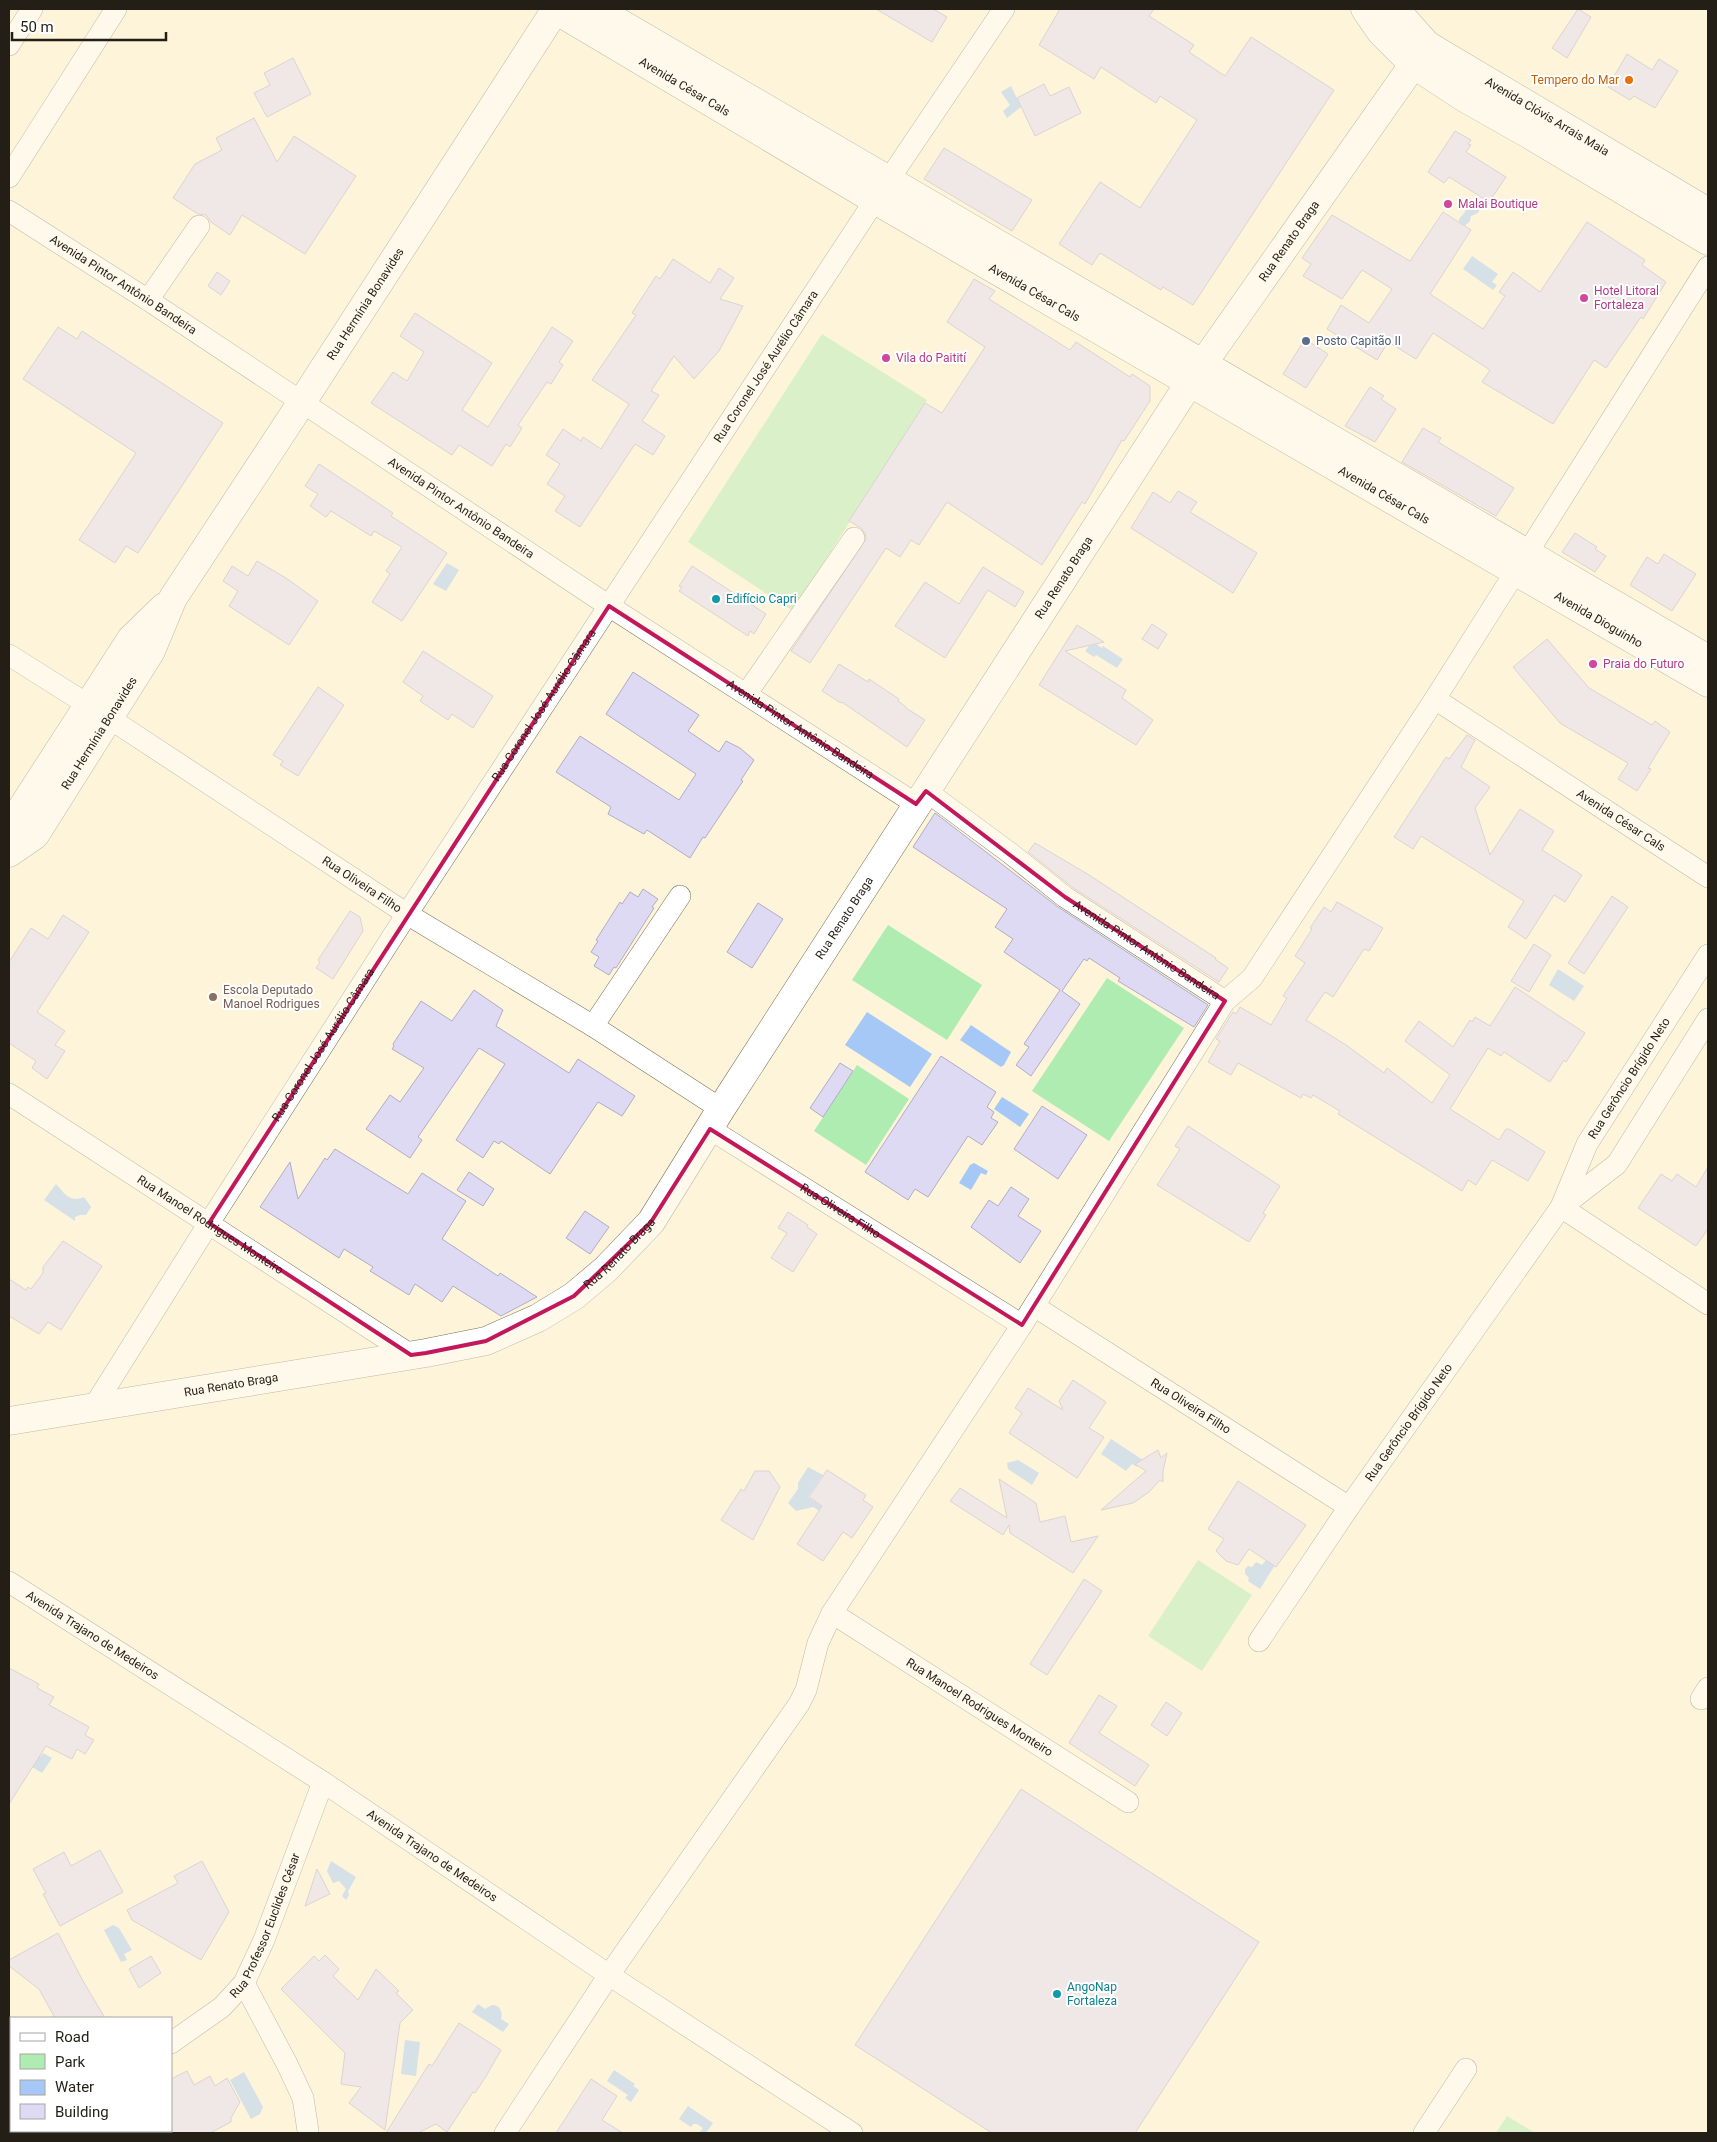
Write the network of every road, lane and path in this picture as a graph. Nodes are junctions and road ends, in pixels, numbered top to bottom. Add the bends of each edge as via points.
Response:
1 (32, 9) edge
2 (116, 9) edge
3 (555, 9) edge
4 (596, 9) edge
5 (1004, 9) edge
6 (1365, 9) edge
7 (1395, 9) edge
8 (9, 45) edge
9 (1420, 54) junction
10 (9, 176) edge
11 (882, 191) junction
12 (9, 210) edge
13 (1708, 212) edge
14 (199, 226) dead end
15 (1708, 241) edge
16 (1708, 267) edge
17 (148, 300) junction
18 (1196, 374) junction
19 (302, 402) junction
20 (854, 538) dead end
21 (1521, 563) junction
22 (609, 606) junction
23 (9, 654) edge
24 (1708, 659) edge
25 (1708, 683) edge
26 (747, 693) junction
27 (1435, 699) junction
28 (99, 711) junction
29 (921, 797) junction
30 (9, 842) edge
31 (9, 853) edge
32 (1708, 877) edge
33 (680, 896) dead end
34 (407, 914) junction
35 (1708, 955) edge
36 (1225, 1001) junction
37 (1708, 1019) edge
38 (592, 1026) junction
39 (9, 1094) edge
40 (715, 1119) junction
41 (1561, 1207) junction
42 (209, 1223) junction
43 (1708, 1304) edge
44 (1034, 1306) junction
45 (1022, 1326) junction
46 (411, 1355) junction
47 (93, 1408) junction
48 (9, 1421) edge
49 (1349, 1507) junction
50 (9, 1582) edge
51 (832, 1613) junction
52 (1259, 1640) dead end
53 (323, 1782) junction
54 (1128, 1802) dead end
55 (609, 1975) junction
56 (244, 1983) junction
57 (172, 2042) edge
58 (1466, 2070) dead end
59 (309, 2133) edge
60 (505, 2133) edge
61 (852, 2133) edge
62 (1424, 2133) edge

1 - 8 street
2 - 10 street
3 - 11 main road, Avenida César Cals
3 - 19 main road, Rua Hermínia Bonavides
4 - 11 main road, Avenida César Cals
5 - 11 street, Rua Coronel José Aurélio Câmara
6 - 9 main road via 1381,32
7 - 9 main road, Avenida Clóvis Arrais Maia
9 - 13 main road, Avenida Clóvis Arrais Maia
9 - 15 main road, Avenida Clóvis Arrais Maia via 1463,97
9 - 18 main road, Rua Renato Braga
11 - 18 main road, Avenida César Cals
11 - 22 street, Rua Coronel José Aurélio Câmara
12 - 17 street, Avenida Pintor Antônio Bandeira
14 - 17 street
16 - 21 street
17 - 19 street, Avenida Pintor Antônio Bandeira
18 - 21 main road, Avenida César Cals via 1317,429
18 - 29 main road, Rua Renato Braga
19 - 22 street, Avenida Pintor Antônio Bandeira
19 - 28 main road, Rua Hermínia Bonavides via 173,598 131,639
20 - 26 street
21 - 24 main road, Avenida Dioguinho
21 - 25 main road, Avenida Dioguinho
21 - 27 street
22 - 26 street, Avenida Pintor Antônio Bandeira
22 - 34 street, Rua Coronel José Aurélio Câmara
23 - 28 street, Rua Oliveira Filho
26 - 29 street, Avenida Pintor Antônio Bandeira
27 - 32 street, Avenida César Cals
27 - 36 street via 1252,978
28 - 30 main road, Rua Hermínia Bonavides via 14,820
28 - 31 main road, Rua Hermínia Bonavides via 35,835
28 - 34 street, Rua Oliveira Filho
29 - 36 street, Avenida Pintor Antônio Bandeira via 1010,853 1064,897
29 - 40 main road, Rua Renato Braga
33 - 38 street
34 - 38 street, Rua Oliveira Filho
34 - 42 street, Rua Coronel José Aurélio Câmara
35 - 41 street, Rua Gerôncio Brígido Neto via 1587,1144
36 - 44 street
37 - 41 street, Rua Gerôncio Brígido Neto via 1617,1164
38 - 40 street, Rua Oliveira Filho
39 - 42 street, Rua Manoel Rodrigues Monteiro
40 - 45 street, Rua Oliveira Filho
40 - 46 main road, Rua Renato Braga via 651,1222 606,1269 574,1296 538,1318 486,1341
41 - 43 street
41 - 49 street, Rua Gerôncio Brígido Neto
42 - 46 street, Rua Manoel Rodrigues Monteiro
42 - 47 street, Rua Coronel José Aurélio Câmara
44 - 45 street
44 - 49 street, Rua Oliveira Filho
45 - 51 street
46 - 47 main road, Rua Renato Braga
47 - 48 main road, Rua Renato Braga
49 - 52 street, Rua Gerôncio Brígido Neto
50 - 53 street, Avenida Trajano de Medeiros
51 - 54 street, Rua Manoel Rodrigues Monteiro
51 - 55 street via 818,1643 806,1690 799,1704
53 - 55 street, Avenida Trajano de Medeiros
53 - 56 street, Rua Professor Euclides César via 264,1940
55 - 60 street
55 - 61 street, Avenida Trajano de Medeiros
56 - 57 street, Rua Professor Euclides César via 222,2008
56 - 59 street via 303,2098
58 - 62 street

